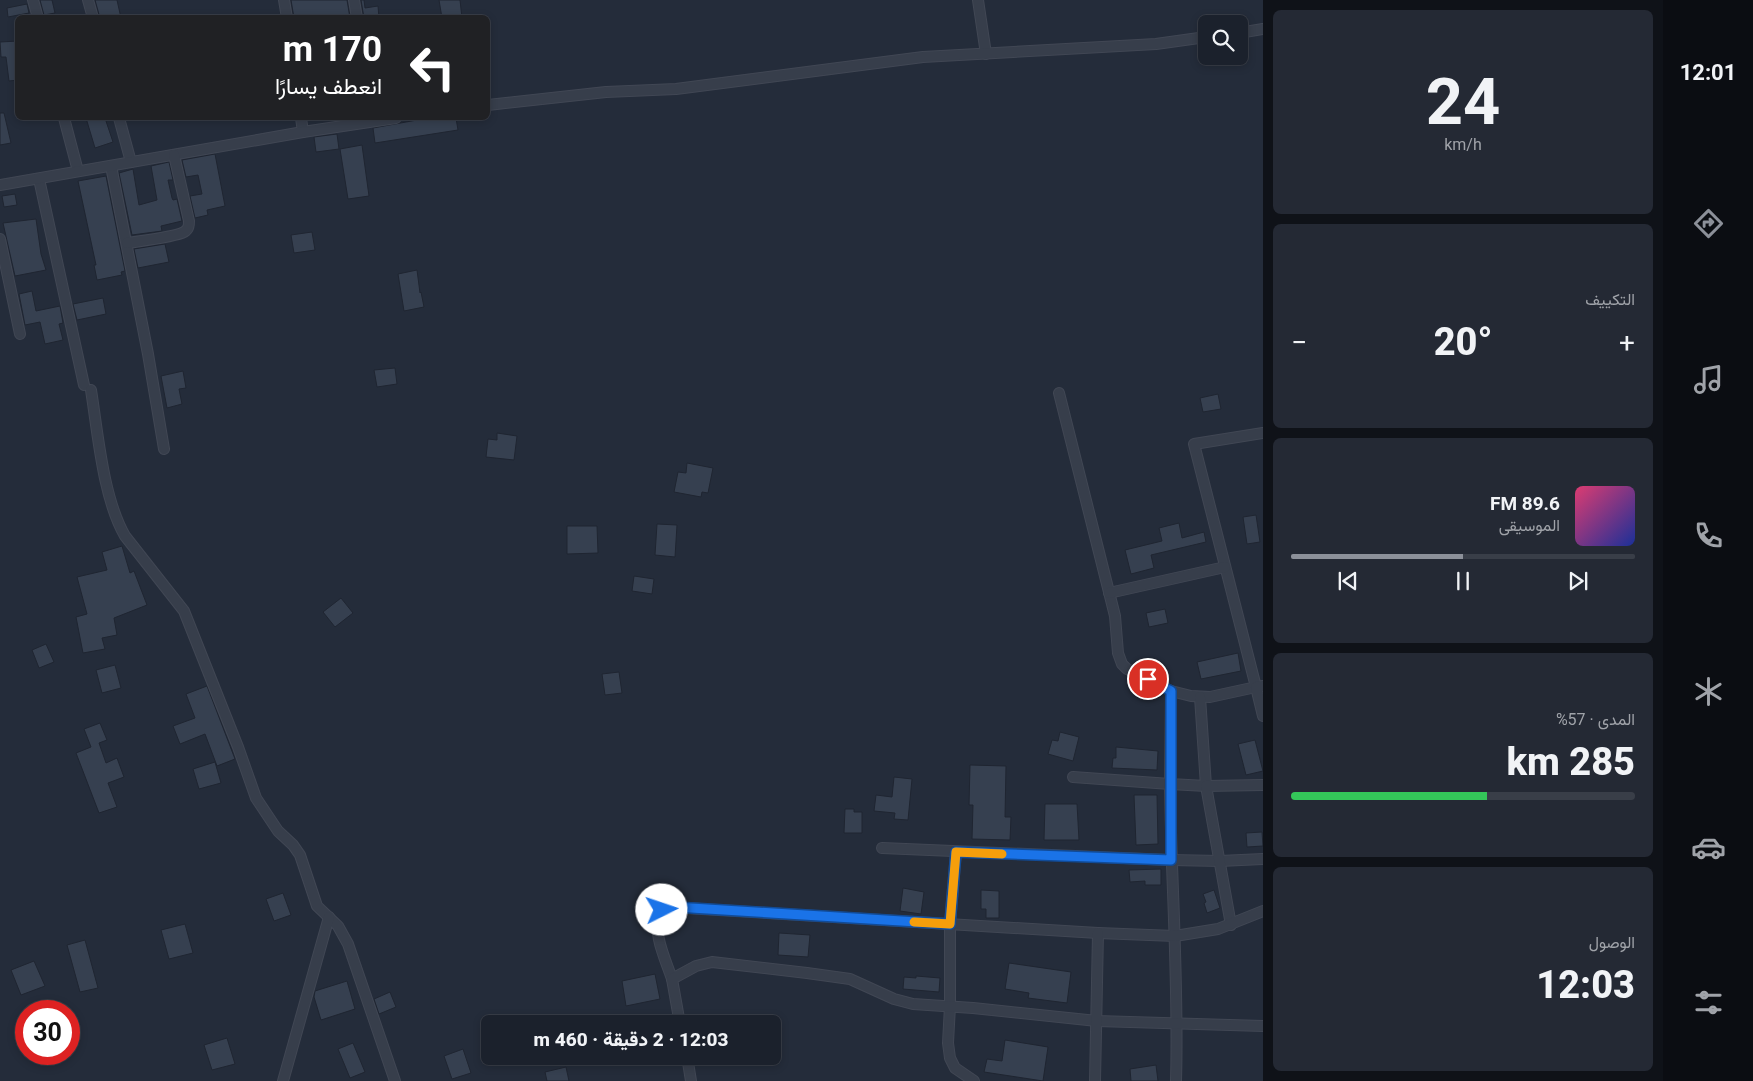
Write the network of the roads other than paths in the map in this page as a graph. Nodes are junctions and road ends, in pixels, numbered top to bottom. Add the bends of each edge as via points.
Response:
1 (33, 0) edge
2 (88, 0) edge
3 (284, 0) edge
4 (354, 0) edge
5 (978, 0) edge
6 (37, 15) edge
7 (92, 15) edge
8 (286, 15) edge
9 (356, 15) edge
10 (1263, 29) edge
11 (1248, 32) edge
12 (1198, 39) edge
13 (986, 54) junction
14 (490, 105) edge
15 (65, 120) edge
16 (120, 120) edge
17 (301, 120) edge
18 (364, 120) edge
19 (303, 132) junction
20 (174, 155) junction
21 (131, 162) junction
22 (111, 166) junction
23 (78, 172) junction
24 (38, 179) junction
25 (0, 185) edge
26 (0, 239) edge
27 (127, 243) junction
28 (20, 334) dead end
29 (1059, 393) dead end
30 (1263, 433) edge
31 (164, 449) dead end
32 (1225, 567) junction
33 (1109, 593) junction
34 (1259, 686) edge
35 (1171, 691) junction
36 (1200, 697) junction
37 (1263, 716) edge
38 (1073, 776) dead end
39 (1170, 784) junction
40 (1263, 785) edge
41 (1206, 786) junction
42 (882, 848) dead end
43 (956, 852) junction
44 (1263, 859) edge
45 (1171, 860) junction
46 (1220, 862) junction
47 (1263, 911) edge
48 (329, 917) junction
49 (950, 924) junction
50 (1231, 925) junction
51 (1098, 933) junction
52 (1175, 936) junction
53 (672, 978) junction
54 (950, 1006) junction
55 (678, 1015) edge
56 (1097, 1021) junction
57 (1178, 1024) junction
58 (1263, 1026) edge
59 (688, 1065) edge
60 (283, 1081) edge
61 (395, 1081) edge
62 (691, 1081) edge
63 (974, 1081) edge
64 (1095, 1081) edge
65 (1176, 1081) edge

1 - 6 street
2 - 7 street
3 - 8 street
4 - 9 street
5 - 13 street
10 - 11 street
12 - 13 street
13 - 14 street via 923,58 676,89 606,92
15 - 23 street
16 - 21 street
17 - 19 street
18 - 19 street
19 - 20 street
20 - 21 street
20 - 27 street via 188,228 185,232
21 - 22 street
22 - 23 street
22 - 27 street
23 - 24 street
24 - 25 street
24 - 48 street via 118,525 184,611 256,798 272,825 300,855 314,901
26 - 28 street
27 - 31 street
29 - 33 street
30 - 32 street via 1194,444
32 - 33 street
32 - 34 street
33 - 35 street via 1122,664
34 - 36 street
34 - 37 street
35 - 36 street
35 - 39 street
36 - 41 street
38 - 39 street
39 - 41 street
39 - 45 street
40 - 41 street
41 - 46 street
42 - 43 street
43 - 45 street
43 - 49 street
44 - 46 street
45 - 46 street
45 - 52 street
46 - 50 street
47 - 50 street
48 - 60 street
48 - 61 street via 348,944
49 - 51 street
49 - 53 street via 668,907 660,912 658,925 660,946
49 - 54 street
50 - 52 street
51 - 52 street
51 - 56 street
52 - 57 street
53 - 54 street via 704,963 722,963 850,979 894,999 913,1004
53 - 55 street
54 - 56 street
54 - 63 street via 950,1058 956,1068
56 - 57 street
56 - 64 street
57 - 58 street
57 - 65 street
59 - 62 street

